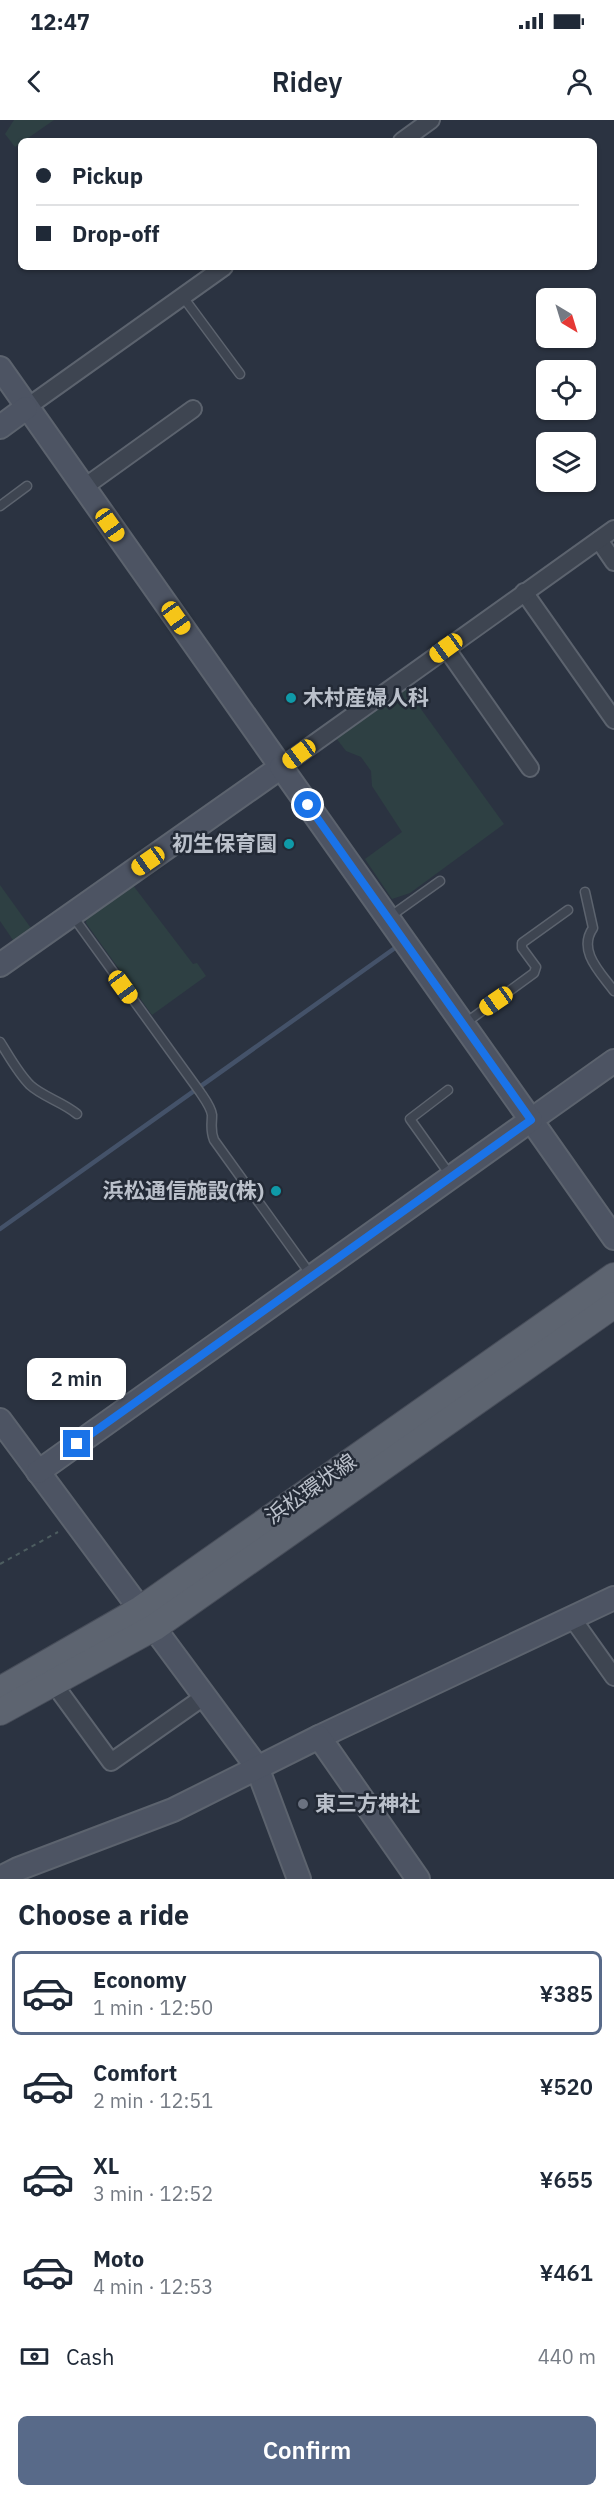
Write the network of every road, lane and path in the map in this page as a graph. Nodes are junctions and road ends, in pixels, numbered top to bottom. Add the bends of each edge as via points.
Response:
1 (431, 120) edge
2 (406, 138) edge
3 (220, 270) edge
4 (183, 297) junction
5 (0, 368) edge
6 (240, 374) dead end
7 (26, 408) junction
8 (193, 410) dead end
9 (0, 426) edge
10 (27, 486) dead end
11 (83, 488) junction
12 (0, 506) edge
13 (614, 530) edge
14 (599, 540) junction
15 (614, 562) edge
16 (524, 592) junction
17 (446, 648) junction
18 (614, 720) edge
19 (281, 767) junction
20 (530, 768) dead end
21 (440, 881) dead end
22 (585, 892) dead end
23 (568, 910) dead end
24 (72, 914) junction
25 (388, 918) junction
26 (0, 965) edge
27 (614, 991) edge
28 (464, 1024) junction
29 (0, 1042) edge
30 (614, 1061) edge
31 (448, 1090) dead end
32 (77, 1114) dead end
33 (531, 1120) junction
34 (451, 1177) junction
35 (614, 1238) edge
36 (312, 1276) junction
37 (614, 1276) edge
38 (614, 1305) edge
39 (0, 1420) edge
40 (38, 1472) junction
41 (58, 1532) dead end
42 (0, 1564) edge
43 (614, 1599) edge
44 (148, 1618) junction
45 (572, 1618) junction
46 (614, 1677) edge
47 (54, 1684) junction
48 (0, 1690) edge
49 (205, 1696) junction
50 (0, 1712) edge
51 (319, 1737) junction
52 (257, 1767) junction
53 (0, 1878) edge
54 (299, 1879) edge
55 (418, 1879) edge

1 - 2 street
3 - 4 street
4 - 6 lane
4 - 7 street
5 - 7 street
7 - 9 street
7 - 11 street
8 - 11 street
10 - 12 lane
11 - 19 street
13 - 14 street
14 - 15 street
14 - 16 street
16 - 17 street
16 - 18 street
17 - 19 street
17 - 20 street
19 - 24 street
19 - 25 street
21 - 25 lane
22 - 27 lane via 593,928 587,949
23 - 28 lane via 522,942 536,968 534,974
24 - 26 street
24 - 36 lane via 198,1089 210,1108 209,1127 214,1140
25 - 28 street
28 - 33 street
29 - 32 lane via 29,1084
30 - 33 street
31 - 34 lane via 410,1119
33 - 34 street
33 - 35 street
34 - 36 street
36 - 40 street
37 - 44 main road, 浜松環状線
38 - 44 main road, 浜松環状線
39 - 40 street
40 - 44 street
41 - 42 path
43 - 45 street
44 - 47 main road, 浜松環状線
44 - 48 main road, 浜松環状線
44 - 49 street
45 - 46 street
45 - 51 street
47 - 49 street via 111,1762
47 - 50 main road, 浜松環状線
49 - 52 street
51 - 52 street
51 - 55 street
52 - 53 street via 173,1810
52 - 54 street

